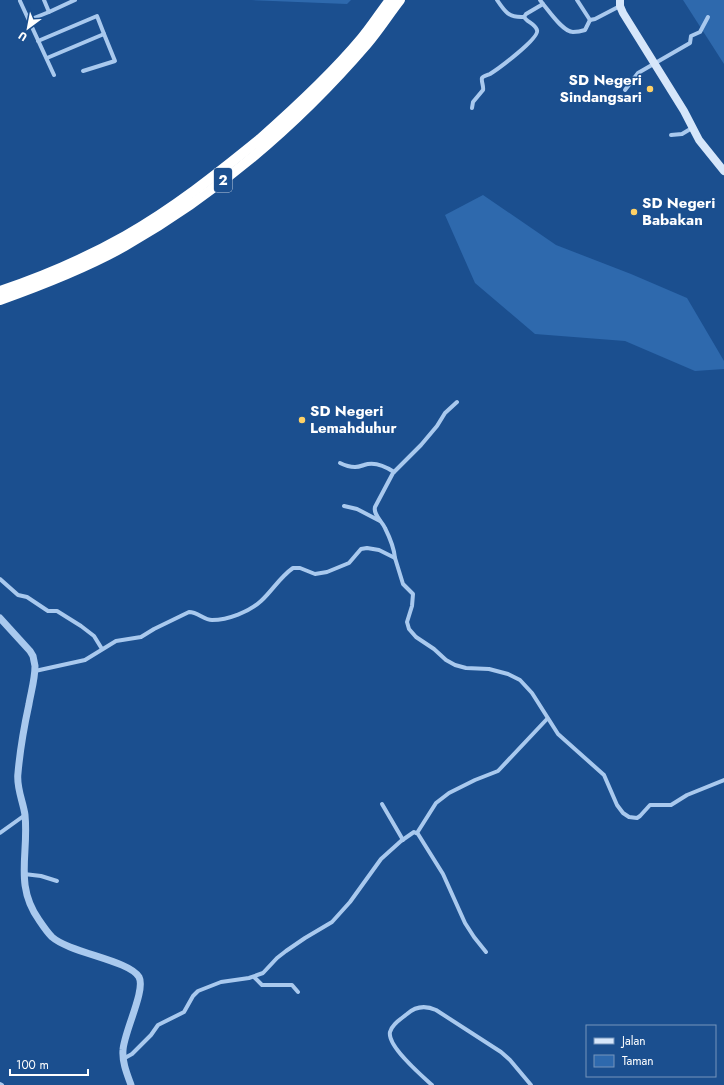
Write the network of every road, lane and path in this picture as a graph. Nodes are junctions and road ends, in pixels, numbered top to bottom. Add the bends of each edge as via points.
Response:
1 (44, 0) edge
2 (75, 0) edge
3 (390, 0) edge
4 (400, 0) edge
5 (497, 0) edge
6 (577, 0) edge
7 (20, 1) edge
8 (541, 2) edge
9 (620, 3) edge
10 (49, 12) junction
11 (524, 17) junction
12 (708, 17) dead end
13 (29, 20) junction
14 (590, 20) junction
15 (104, 34) junction
16 (38, 41) junction
17 (47, 58) junction
18 (655, 64) junction
19 (83, 71) dead end
20 (54, 75) dead end
21 (625, 90) dead end
22 (472, 108) dead end
23 (692, 128) junction
24 (670, 135) dead end
25 (724, 171) edge
26 (0, 290) edge
27 (0, 300) edge
28 (457, 402) dead end
29 (340, 463) dead end
30 (394, 472) junction
31 (344, 506) dead end
32 (382, 523) junction
33 (395, 558) junction
34 (0, 579) edge
35 (0, 618) edge
36 (102, 649) junction
37 (35, 671) junction
38 (547, 719) junction
39 (724, 780) edge
40 (382, 804) dead end
41 (25, 815) junction
42 (0, 833) edge
43 (417, 833) junction
44 (402, 840) junction
45 (24, 874) junction
46 (57, 880) dead end
47 (486, 952) dead end
48 (254, 977) junction
49 (298, 992) dead end
50 (123, 1059) junction
51 (131, 1085) edge
52 (432, 1085) edge
53 (531, 1085) edge

1 - 10 street
2 - 10 street
3 - 26 highway, 2 via 361,39 319,84 225,168 167,210 125,236 91,254
4 - 27 highway, 2 via 368,43 325,90 289,125 230,175 172,217 124,246 91,263
5 - 11 street via 508,14
6 - 14 street
7 - 13 street
8 - 11 street
8 - 14 street via 570,32 585,30
9 - 14 street
9 - 18 main road via 628,22
10 - 13 street
11 - 22 street via 536,29 537,34 525,47 483,77 483,90 473,102
12 - 18 street via 700,32 691,36 690,43
13 - 16 street
15 - 16 street via 97,16
15 - 17 street
15 - 19 street via 115,61
16 - 17 street
17 - 20 street
18 - 21 street via 638,73
18 - 23 main road
23 - 24 street via 682,134
23 - 25 main road via 703,147
28 - 30 street via 445,413 421,445
29 - 30 street via 353,467 376,464
30 - 32 street via 374,509
31 - 32 street via 357,509
32 - 33 street via 393,544
33 - 36 street via 379,550 364,548 349,563 327,572 312,574 300,568 293,568 261,602 242,613 213,620 189,612 141,637 118,640
33 - 38 street via 403,584 413,594 407,622 414,635 455,665 490,669 520,680 532,693
34 - 36 street via 18,595 27,596 48,611 57,611 81,626 94,636
35 - 37 street via 30,651
36 - 37 street via 86,660
37 - 41 street via 18,774
38 - 39 street via 561,737 604,775 618,808 629,817 639,817 650,805 670,805
38 - 43 street via 498,771 449,793 436,803
40 - 44 street
41 - 42 street
41 - 45 street
43 - 44 street via 414,832
43 - 47 street via 443,874 465,923
44 - 48 street via 378,862 350,902 332,922 286,951 265,971
45 - 46 street
45 - 50 street via 24,885 30,905 52,936 68,946 110,960 139,977 139,996 126,1031
48 - 49 street via 262,985 292,985
48 - 50 street via 221,982 198,991 184,1012 158,1025 132,1054
50 - 51 street
52 - 53 street via 397,1049 390,1038 395,1024 420,1007 436,1010 501,1052

